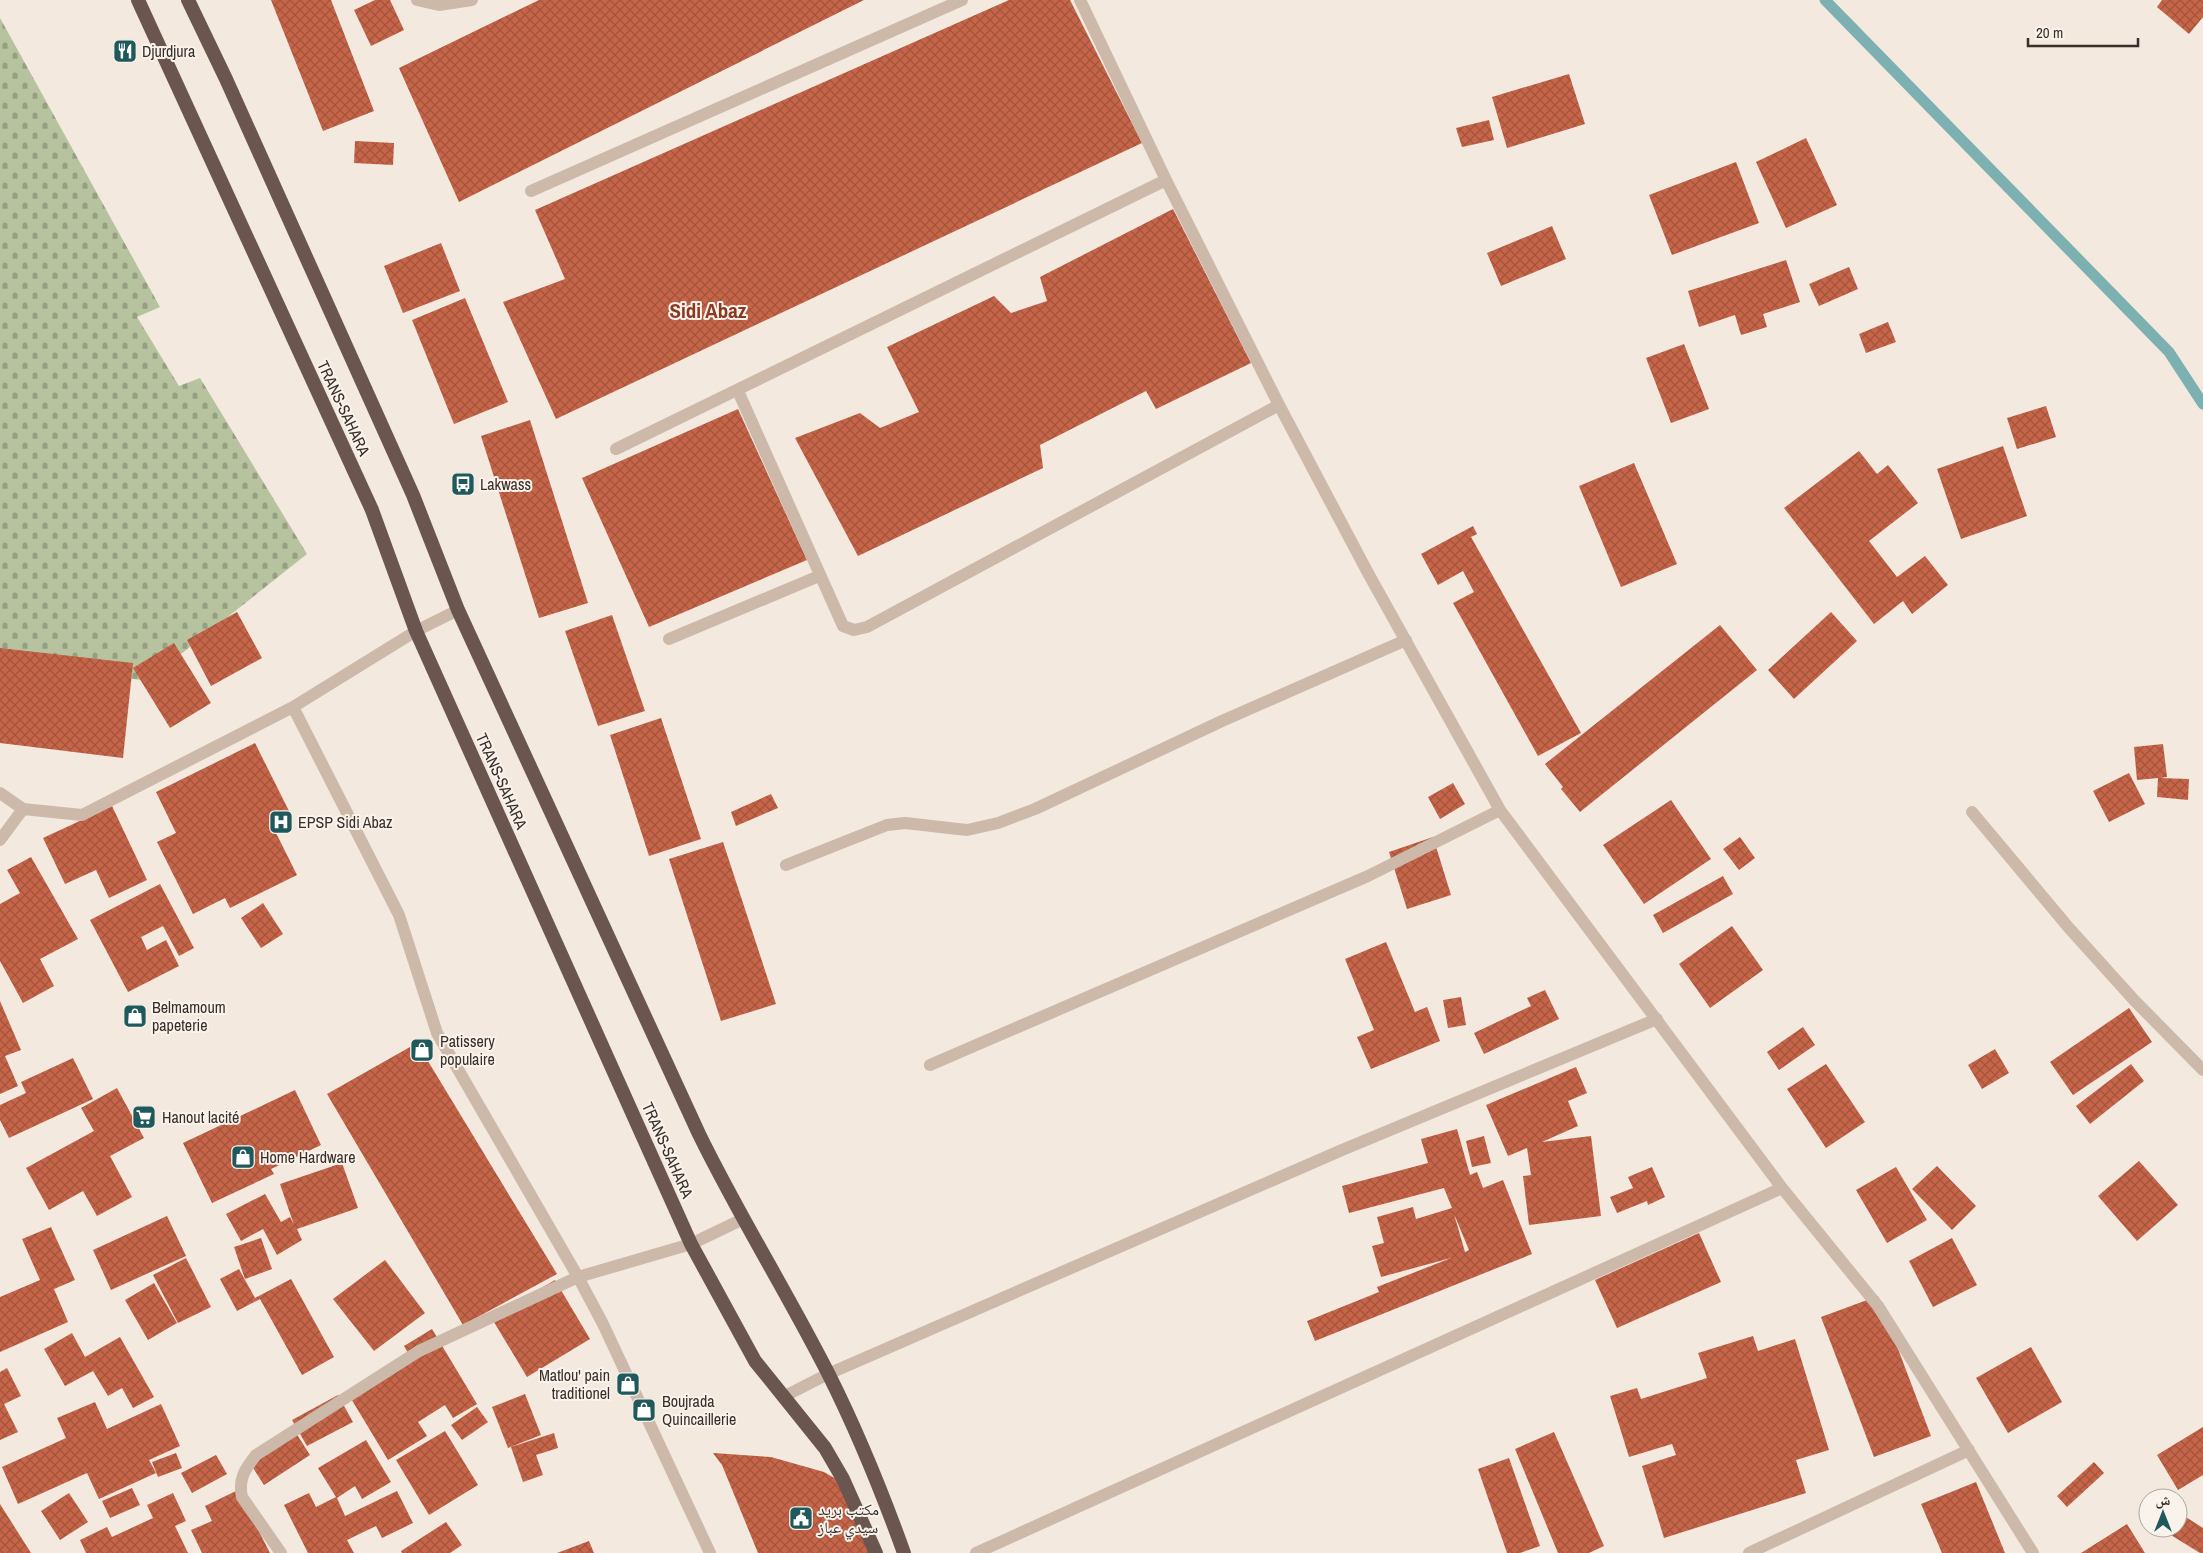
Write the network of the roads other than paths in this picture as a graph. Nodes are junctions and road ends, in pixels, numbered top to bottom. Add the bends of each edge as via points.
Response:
1 (138, 0) edge
2 (188, 0) edge
3 (417, 0) edge
4 (472, 0) edge
5 (962, 0) edge
6 (1080, 0) edge
7 (1166, 180) junction
8 (531, 191) dead end
9 (738, 391) junction
10 (1279, 405) junction
11 (616, 450) dead end
12 (820, 576) junction
13 (458, 610) junction
14 (416, 631) junction
15 (669, 638) dead end
16 (1406, 640) junction
17 (293, 707) junction
18 (0, 793) edge
19 (23, 809) junction
20 (1500, 810) junction
21 (1972, 812) dead end
22 (0, 840) edge
23 (786, 865) dead end
24 (1656, 1019) junction
25 (930, 1065) dead end
26 (2203, 1070) edge
27 (1782, 1188) junction
28 (743, 1219) junction
29 (691, 1244) junction
30 (578, 1277) junction
31 (828, 1374) junction
32 (783, 1397) junction
33 (1969, 1450) junction
34 (281, 1553) edge
35 (710, 1553) edge
36 (876, 1553) edge
37 (904, 1553) edge
38 (976, 1553) edge
39 (1750, 1553) edge
40 (2033, 1553) edge

1 - 14 highway, TRANS-SAHARA via 372,510
2 - 13 highway, TRANS-SAHARA via 413,495
3 - 4 street via 439,5
5 - 8 street
6 - 7 street
7 - 9 street
7 - 10 street
9 - 11 street
9 - 12 street
10 - 12 street via 866,627 854,630 843,626
10 - 16 street
12 - 15 street
13 - 14 street
13 - 28 highway, TRANS-SAHARA via 699,1134
14 - 17 street
14 - 29 highway, TRANS-SAHARA
16 - 20 street
16 - 23 street via 998,823 967,830 905,823 887,825
17 - 19 street via 82,816
17 - 30 street via 399,916 437,1033
18 - 19 street
19 - 22 street
20 - 24 street
20 - 25 street via 1368,876
21 - 26 street via 2069,928
24 - 27 street
24 - 31 street via 1342,1150
27 - 33 street via 1878,1306
27 - 38 street
28 - 29 street
28 - 31 highway, TRANS-SAHARA
29 - 30 street
29 - 32 highway, TRANS-SAHARA via 755,1361
30 - 34 street via 419,1351 256,1455 240,1478 242,1498
30 - 35 street
31 - 32 street
31 - 37 highway, TRANS-SAHARA via 866,1455
32 - 36 highway, TRANS-SAHARA via 825,1448 843,1479
33 - 39 street
33 - 40 street

